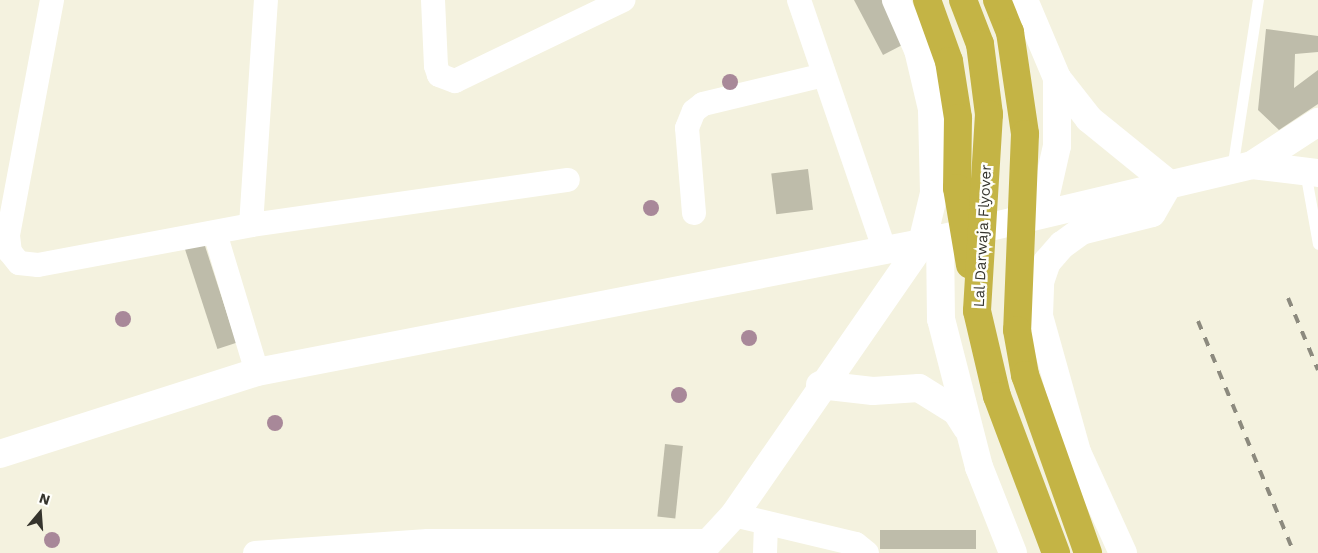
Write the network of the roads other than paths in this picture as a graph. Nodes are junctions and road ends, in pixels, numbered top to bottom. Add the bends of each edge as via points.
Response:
1 (52, 0) edge
2 (266, 0) edge
3 (432, 0) edge
4 (623, 0) edge
5 (800, 0) edge
6 (896, 0) edge
7 (927, 0) edge
8 (963, 0) edge
9 (997, 0) edge
10 (1024, 0) edge
11 (1258, 0) edge
12 (824, 75) junction
13 (1057, 78) junction
14 (1318, 122) edge
15 (1306, 166) edge
16 (1242, 169) junction
17 (568, 180) dead end
18 (1168, 184) junction
19 (694, 212) dead end
20 (1042, 212) junction
21 (251, 225) junction
22 (215, 233) junction
23 (931, 240) junction
24 (1318, 244) edge
25 (884, 248) junction
26 (977, 310) junction
27 (258, 372) junction
28 (820, 385) junction
29 (970, 432) junction
30 (0, 454) edge
31 (734, 514) junction
32 (766, 523) junction
33 (705, 547) edge
34 (255, 553) edge
35 (765, 553) edge
36 (867, 553) edge
37 (1013, 553) edge
38 (1056, 553) edge
39 (1088, 553) edge
40 (1123, 553) edge

1 - 22 street via 8,236 10,252 19,263 38,265
2 - 21 street
3 - 4 street via 436,66 440,75 455,82
5 - 12 street
6 - 23 main road via 918,50 932,109 934,193
7 - 26 highway via 949,61 958,118 957,188
8 - 26 highway, Lal Darwaja Flyover via 980,44 989,114
9 - 39 highway via 1010,32 1025,134 1017,330 1025,375
10 - 13 main road
11 - 16 lane
12 - 19 street via 703,104 694,112 687,128
12 - 25 street
13 - 18 main road via 1089,119
13 - 20 main road via 1057,146
14 - 16 main road
15 - 16 main road
15 - 24 lane
16 - 18 main road
17 - 21 street
18 - 20 main road
18 - 40 main road via 1152,213 1081,231 1062,245 1047,262 1040,282 1039,316 1077,452
20 - 23 main road
21 - 22 street
22 - 27 street
23 - 25 main road
23 - 28 main road
23 - 29 main road via 941,320
25 - 27 main road
26 - 38 highway, Lal Darwaja Flyover via 997,396
27 - 30 main road
28 - 29 main road via 873,391 919,388 956,411
28 - 31 main road
29 - 37 main road
31 - 32 street
31 - 33 main road
32 - 35 street
32 - 36 street via 856,544
33 - 34 street via 428,541

